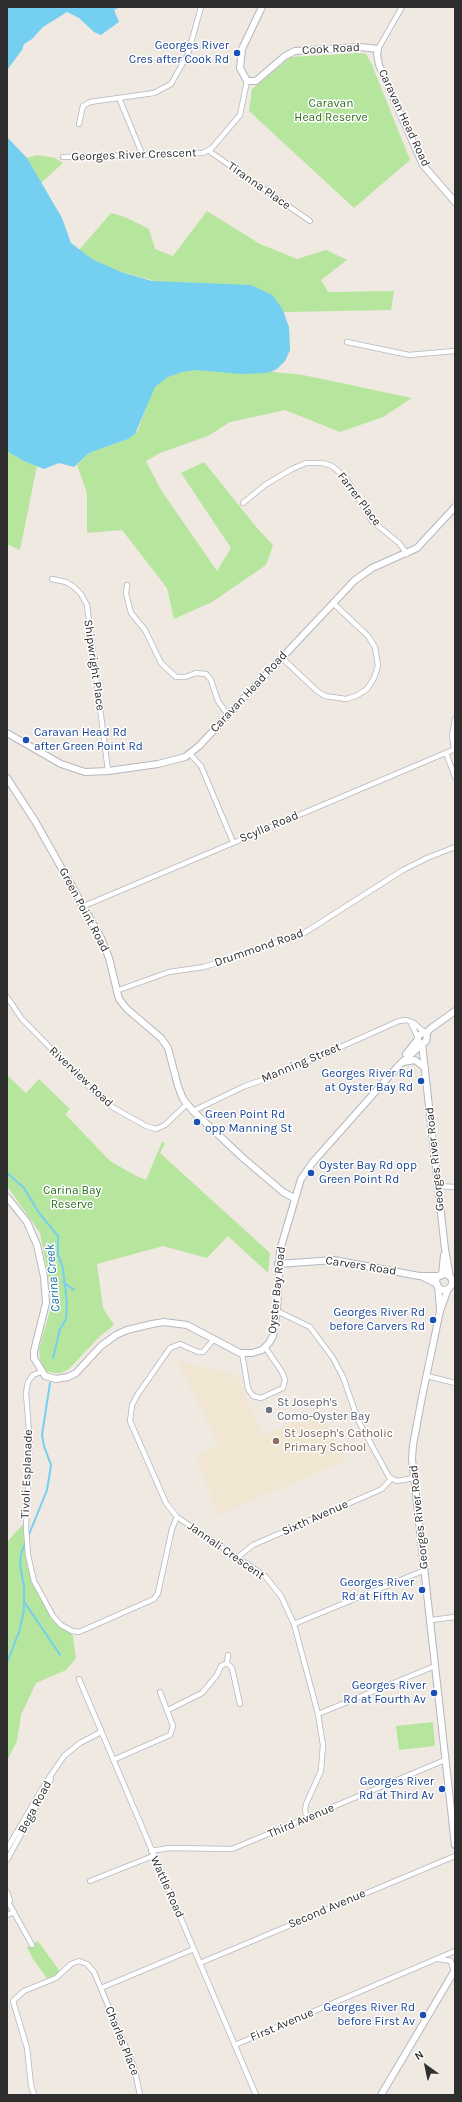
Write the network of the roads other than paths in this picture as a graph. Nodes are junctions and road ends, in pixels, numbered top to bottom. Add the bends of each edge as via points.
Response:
1 (202, 7) edge
2 (262, 7) edge
3 (402, 7) edge
4 (378, 49) junction
5 (247, 81) junction
6 (119, 98) junction
7 (79, 124) dead end
8 (209, 151) junction
9 (143, 156) junction
10 (63, 157) dead end
11 (455, 202) edge
12 (310, 221) dead end
13 (348, 342) dead end
14 (455, 351) edge
15 (243, 503) dead end
16 (455, 507) edge
17 (407, 554) junction
18 (52, 579) dead end
19 (127, 585) dead end
20 (333, 603) junction
21 (282, 658) junction
22 (228, 715) junction
23 (455, 719) edge
24 (7, 733) edge
25 (455, 749) edge
26 (446, 753) junction
27 (190, 754) junction
28 (108, 771) junction
29 (455, 777) edge
30 (7, 779) edge
31 (233, 842) junction
32 (455, 846) edge
33 (84, 906) junction
34 (116, 992) junction
35 (7, 998) edge
36 (455, 1011) edge
37 (410, 1022) junction
38 (425, 1033) junction
39 (420, 1041) junction
40 (400, 1064) junction
41 (425, 1068) junction
42 (186, 1104) junction
43 (193, 1111) junction
44 (438, 1186) junction
45 (455, 1187) edge
46 (7, 1197) edge
47 (294, 1198) junction
48 (445, 1249) junction
49 (278, 1264) junction
50 (419, 1276) junction
51 (441, 1276) junction
52 (452, 1279) edge
53 (437, 1285) junction
54 (451, 1288) edge
55 (277, 1311) junction
56 (440, 1311) junction
57 (214, 1339) junction
58 (265, 1347) junction
59 (242, 1353) junction
60 (41, 1372) junction
61 (427, 1376) junction
62 (455, 1383) edge
63 (414, 1478) junction
64 (391, 1479) junction
65 (177, 1517) junction
66 (238, 1557) junction
67 (424, 1570) junction
68 (455, 1618) edge
69 (431, 1620) junction
70 (294, 1624) junction
71 (228, 1655) dead end
72 (227, 1663) junction
73 (435, 1666) junction
74 (79, 1679) dead end
75 (160, 1692) dead end
76 (240, 1704) dead end
77 (168, 1710) junction
78 (318, 1714) junction
79 (101, 1732) junction
80 (113, 1760) junction
81 (445, 1760) junction
82 (52, 1776) junction
83 (308, 1818) junction
84 (455, 1845) edge
85 (7, 1849) edge
86 (152, 1854) junction
87 (455, 1856) edge
88 (7, 1860) edge
89 (90, 1882) dead end
90 (7, 1892) edge
91 (7, 1900) edge
92 (14, 1912) junction
93 (7, 1915) edge
94 (32, 1944) dead end
95 (194, 1949) junction
96 (455, 1951) edge
97 (439, 1959) junction
98 (200, 1963) junction
99 (455, 1972) edge
100 (101, 1988) junction
101 (235, 2045) junction
102 (34, 2095) edge
103 (140, 2095) edge
104 (256, 2095) edge
105 (381, 2095) edge

1 - 6 street via 186,60 171,84 159,91
2 - 5 street via 242,49 240,68
3 - 4 street
4 - 5 street, Cook Road via 360,47 295,51 285,56 256,81
4 - 11 street, Caravan Head Road via 379,65 423,165
5 - 8 street, Georges River Crescent via 240,115
6 - 7 street via 86,104 81,110
6 - 9 street
8 - 9 street, Georges River Crescent via 189,155
8 - 12 street, Tiranna Place
9 - 10 street, Georges River Crescent
13 - 14 street via 409,355
15 - 17 street, Farrer Place via 292,468 306,463 323,463 332,466 346,478 372,521 399,543
16 - 17 street, Caravan Head Road via 423,543
17 - 20 street, Caravan Head Road via 365,572
18 - 28 street, Shipwright Place via 74,587 81,594 86,606
19 - 22 street via 130,613 145,630 161,663 176,677 196,672 206,674 211,680 218,701
20 - 21 street, Caravan Head Road
20 - 21 street via 368,636 375,647 377,672 367,688 346,699 325,696
21 - 22 street, Caravan Head Road
22 - 27 street, Caravan Head Road
23 - 25 street via 452,735
24 - 28 street, Caravan Head Road via 66,766 85,772
25 - 26 street, Scylla Road
26 - 29 street
26 - 31 street, Scylla Road
27 - 28 street, Caravan Head Road via 168,762
27 - 31 street via 200,766
30 - 33 street, Green Point Road via 35,821
31 - 33 street, Scylla Road
32 - 34 street, Drummond Road via 402,870 301,935 204,967 169,972
33 - 34 street, Green Point Road via 107,951
34 - 42 street, Green Point Road via 127,1009 166,1045
35 - 42 street, Riverview Road via 27,1024 96,1094 114,1108 156,1129 165,1126
36 - 38 street
37 - 38 street
37 - 39 street
37 - 43 street, Manning Street via 402,1020 393,1023
38 - 39 street via 426,1040
39 - 40 street, Oyster Bay Road
39 - 41 street, Georges River Road
40 - 41 street via 411,1060
40 - 47 street, Oyster Bay Road via 313,1162 301,1179
41 - 44 street, Georges River Road
42 - 43 street, Green Point Road
43 - 47 street, Green Point Road via 277,1188
44 - 45 street
44 - 48 street, Georges River Road
46 - 60 street via 33,1232 44,1277 46,1303 34,1351 34,1358
47 - 49 street, Oyster Bay Road
48 - 51 street, Georges River Road
48 - 52 street, Georges River Road
49 - 50 street, Carvers Road via 334,1260
49 - 55 street, Oyster Bay Road
50 - 51 street, Carvers Road
50 - 53 street, Carvers Road
51 - 52 street, Carvers Road
51 - 53 street, Georges River Road
52 - 54 street, Georges River Road
53 - 54 street, Carvers Road via 442,1289
53 - 56 street, Georges River Road
54 - 56 street, Georges River Road
55 - 58 street, Oyster Bay Road via 273,1336
55 - 64 street via 310,1327 333,1358 343,1377 358,1420
56 - 61 street, Georges River Road
57 - 59 street
57 - 60 street via 187,1326 164,1322 152,1324 116,1335 101,1346 76,1373 64,1379 51,1378
57 - 65 street, Jannali Crescent via 203,1352 180,1344 173,1346 138,1394 130,1414 130,1421 166,1503
58 - 59 street, Oyster Bay Road via 252,1353
58 - 59 street via 285,1380 283,1388 261,1398 253,1396 248,1390
60 - 65 street, Tivoli Esplanade via 28,1382 26,1393 30,1444 26,1514 28,1555 34,1581 53,1616 67,1629 79,1632 143,1605 157,1596
61 - 62 street
61 - 63 street, Georges River Road via 413,1445
63 - 64 street via 401,1481
63 - 67 street, Georges River Road
64 - 66 street, Sixth Avenue via 382,1489 253,1545
65 - 66 street, Jannali Crescent
66 - 70 street, Jannali Crescent via 265,1576 281,1596
67 - 69 street, Georges River Road
67 - 70 street
68 - 69 street
69 - 73 street, Georges River Road
70 - 78 street, Jannali Crescent
71 - 72 street
72 - 76 street via 232,1668
72 - 77 street via 221,1666 218,1675 202,1693
73 - 78 street
73 - 81 street, Georges River Road
74 - 79 street, Wattle Road
75 - 77 street
77 - 80 street via 173,1726 170,1735
78 - 83 street, Jannali Crescent via 323,1744 321,1771 306,1804
79 - 80 street, Wattle Road
79 - 82 street, Bega Road via 68,1751
80 - 86 street, Wattle Road
81 - 83 street, Third Avenue
81 - 84 street, Georges River Road
82 - 85 street, Bega Road
82 - 88 street, Bega Road
83 - 86 street, Third Avenue via 232,1850 169,1848
86 - 89 street, Third Avenue
86 - 95 street, Wattle Road
87 - 98 street, Second Avenue
90 - 92 street
91 - 92 street
92 - 93 street
92 - 94 street
95 - 98 street, Wattle Road
95 - 100 street
96 - 97 street, First Avenue
97 - 99 street via 451,1961
97 - 101 street, First Avenue
98 - 101 street, Wattle Road
99 - 105 street
100 - 102 street, Charles Place via 87,1964 79,1962 71,1964 56,1978 24,1991 13,2001 27,2048
100 - 103 street, Charles Place via 134,2067
101 - 104 street, Wattle Road

